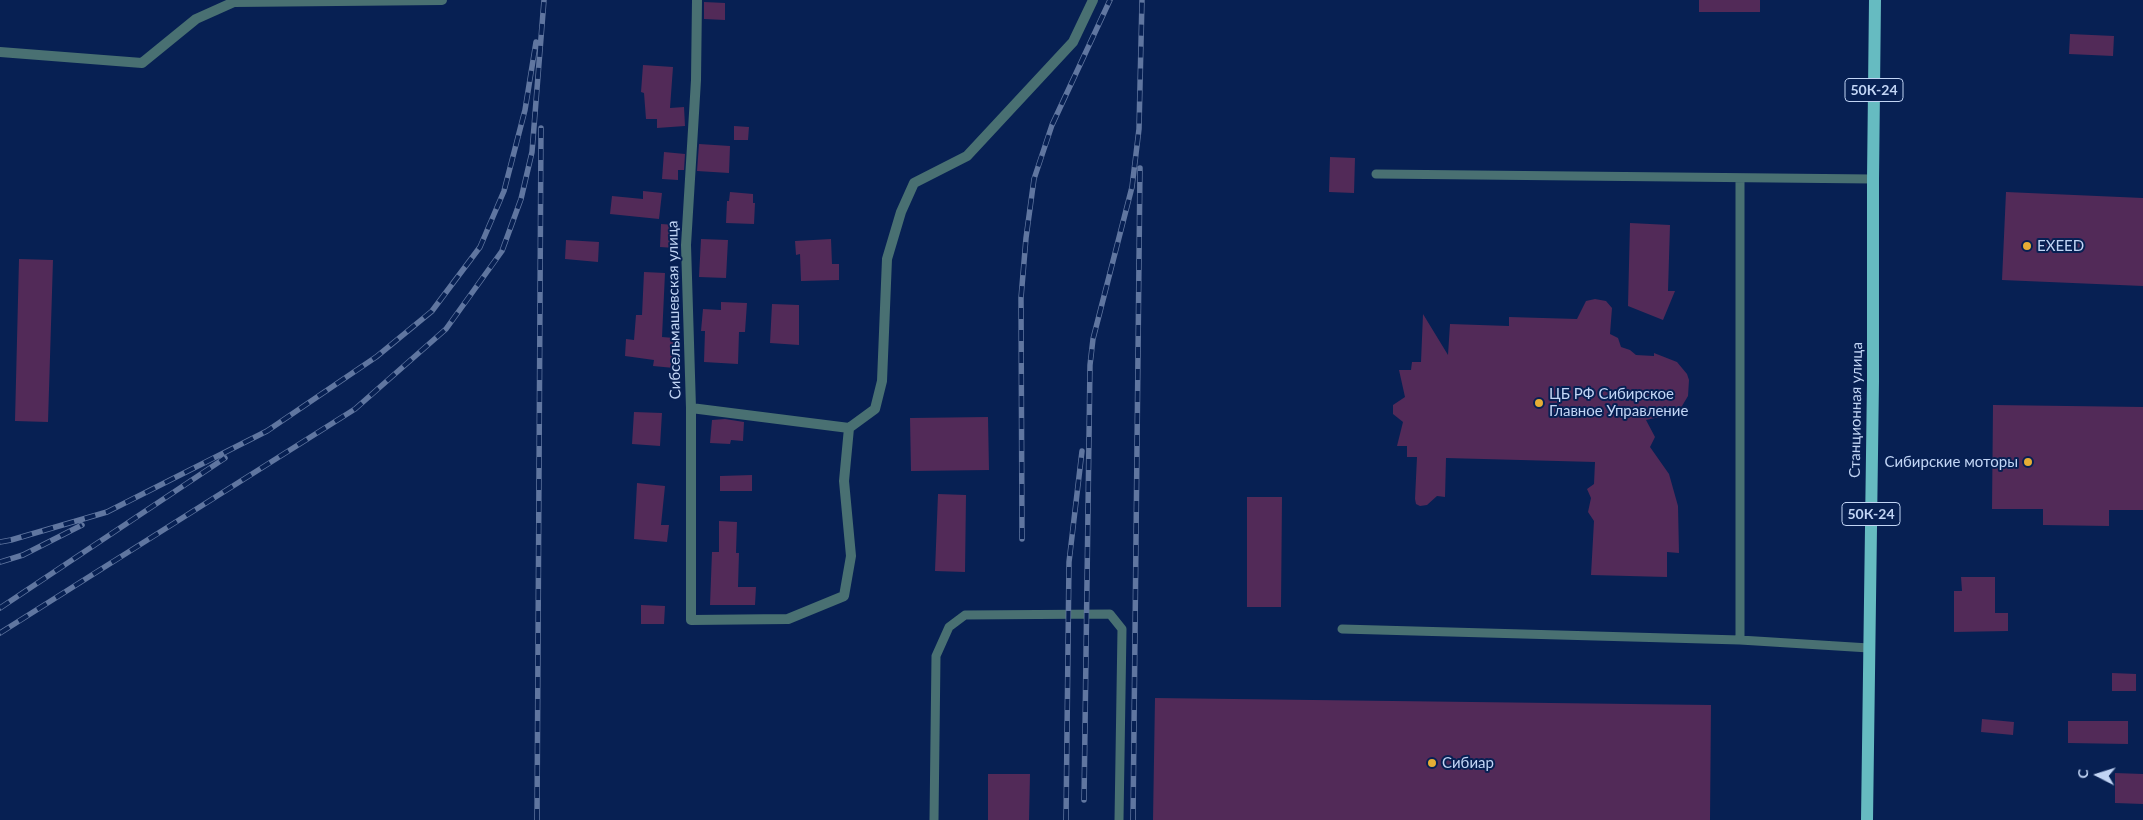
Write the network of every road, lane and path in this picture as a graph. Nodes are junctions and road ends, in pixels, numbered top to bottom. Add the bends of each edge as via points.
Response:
1 (442, 0) edge
2 (697, 0) edge
3 (1093, 0) edge
4 (1875, 0) edge
5 (0, 52) edge
6 (1376, 174) dead end
7 (1740, 178) junction
8 (1872, 179) junction
9 (691, 408) junction
10 (849, 428) junction
11 (1342, 629) dead end
12 (1740, 640) junction
13 (1869, 648) junction
14 (934, 820) edge
15 (1119, 820) edge
16 (1867, 820) edge

1 - 5 street via 234,2 196,19 142,63
2 - 9 street, Сибсельмашевская улица via 696,80 686,245
3 - 10 street via 1073,42 967,156 914,183 901,212 887,259 882,381 875,409
4 - 8 main road, Станционная улица / 50К-24
6 - 7 lane
7 - 8 lane
7 - 12 lane
8 - 13 main road, Станционная улица / 50К-24
9 - 10 street
9 - 10 street, Сибсельмашевская улица via 691,620 788,618 844,596 851,556 844,481
11 - 12 lane
12 - 13 lane
13 - 16 main road, Станционная улица / 50К-24
14 - 15 lane via 936,656 949,627 965,615 1110,614 1122,629

